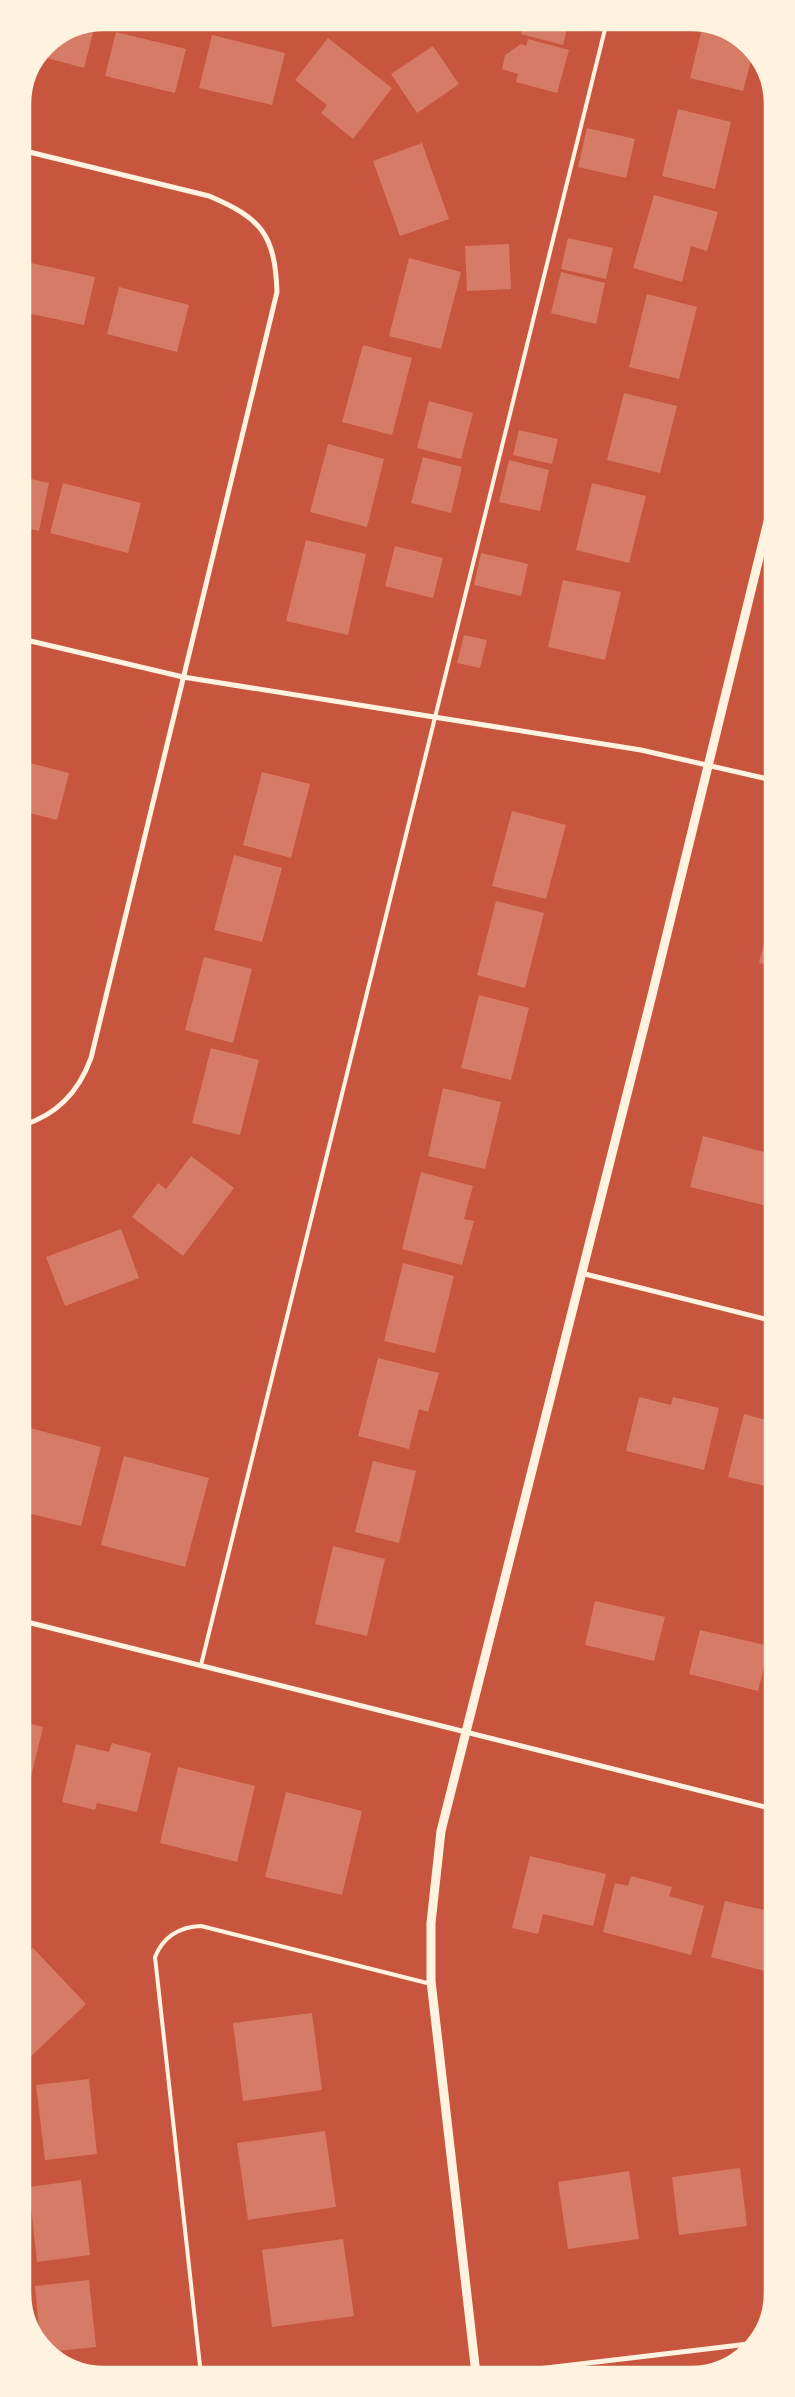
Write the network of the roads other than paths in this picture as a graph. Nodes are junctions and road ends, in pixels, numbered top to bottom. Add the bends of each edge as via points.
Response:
1 (604, 30) edge
2 (30, 152) edge
3 (765, 533) edge
4 (30, 641) edge
5 (183, 677) junction
6 (434, 718) junction
7 (708, 764) junction
8 (765, 778) edge
9 (30, 1122) edge
10 (581, 1273) junction
11 (765, 1319) edge
12 (30, 1623) edge
13 (201, 1666) junction
14 (464, 1732) junction
15 (765, 1807) edge
16 (431, 1984) junction
17 (743, 2345) edge
18 (200, 2367) edge
19 (475, 2367) edge
20 (554, 2367) edge

1 - 6 lane
2 - 5 street via 209,196 237,208 254,220 274,259 277,292
3 - 7 street
4 - 5 street
5 - 6 street
5 - 9 street via 84,1078 63,1104
6 - 7 street via 642,750
6 - 13 lane
7 - 8 street
7 - 10 street
10 - 11 street
10 - 14 street
12 - 13 street
13 - 14 street
14 - 15 street
14 - 16 street via 440,1831 431,1923
16 - 18 lane via 201,1926 190,1926 172,1934 159,1946 155,1957
16 - 19 street
17 - 20 street

